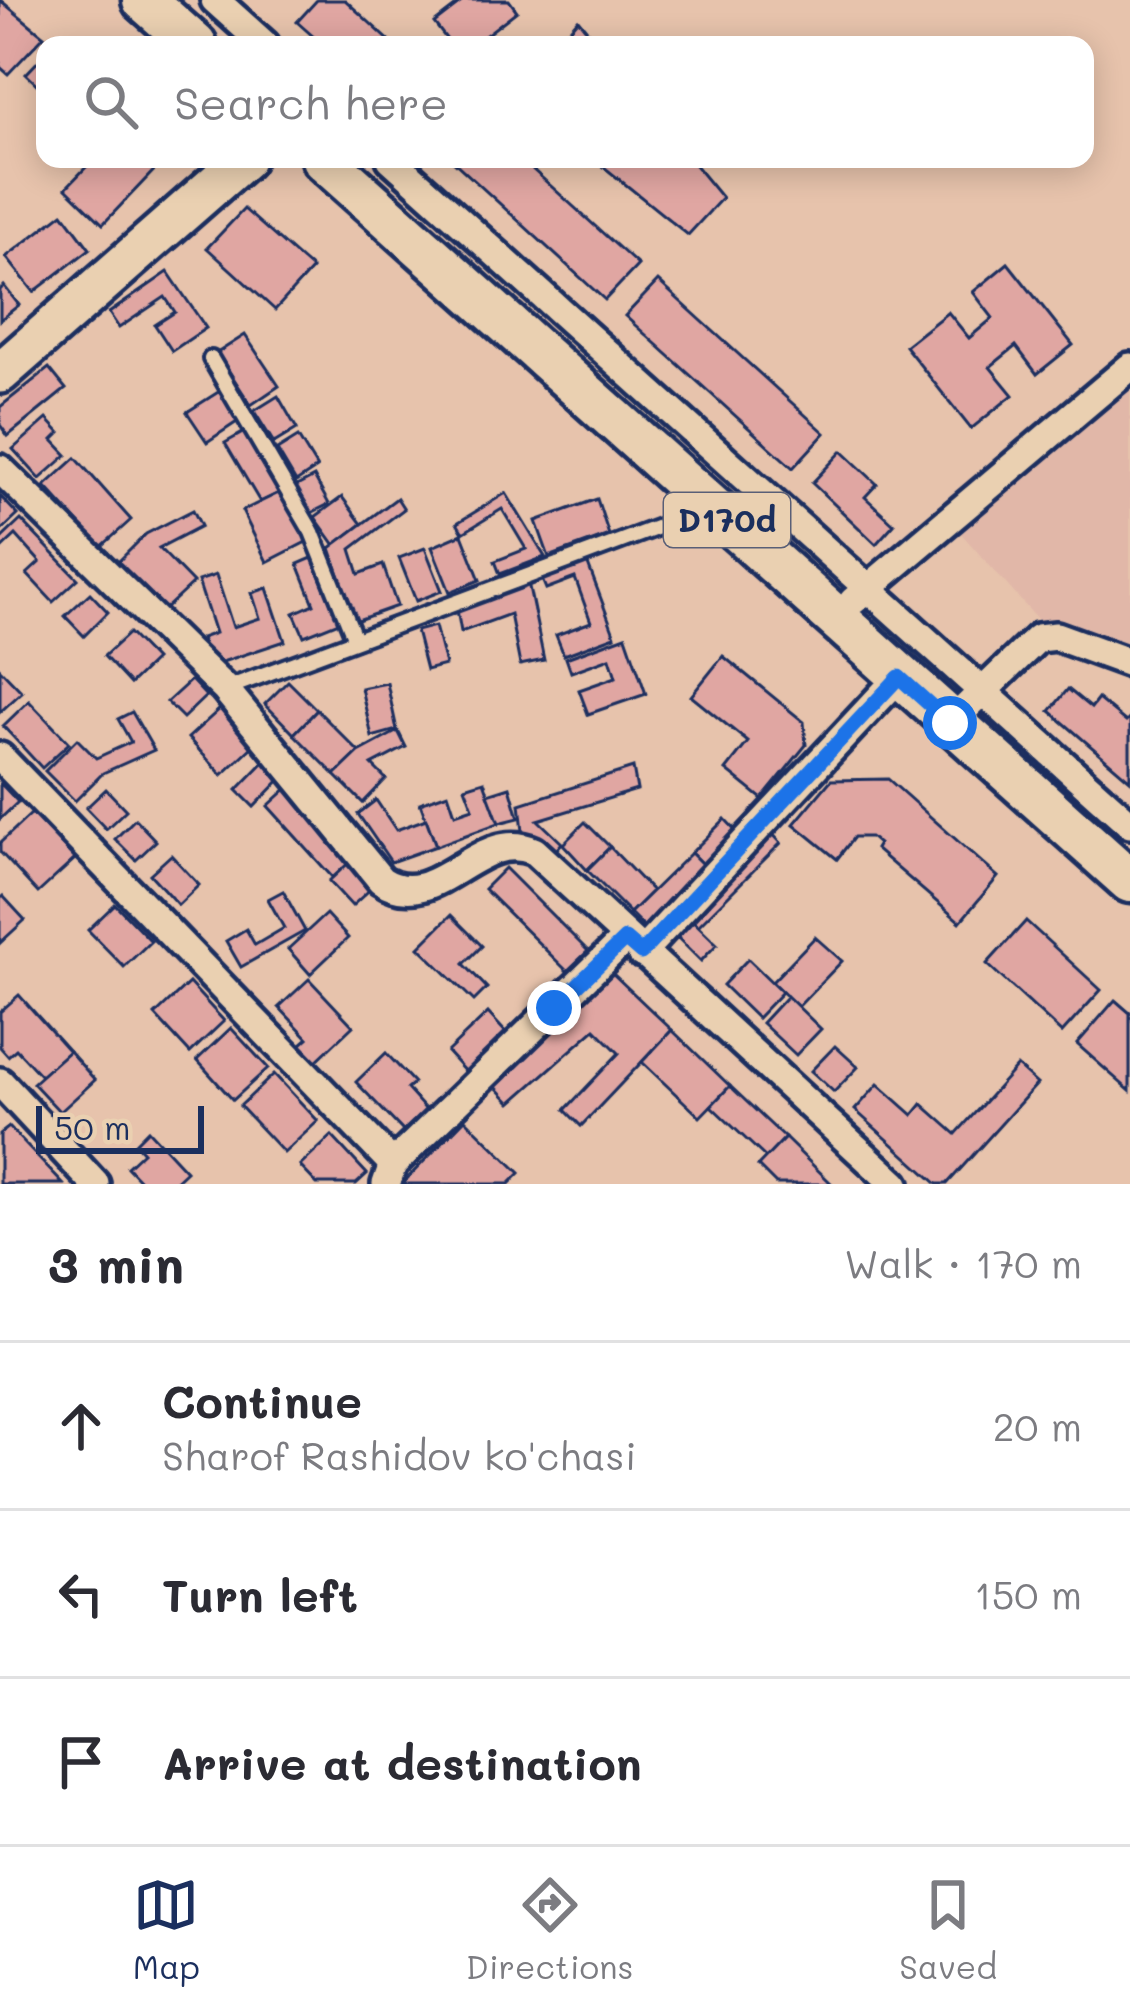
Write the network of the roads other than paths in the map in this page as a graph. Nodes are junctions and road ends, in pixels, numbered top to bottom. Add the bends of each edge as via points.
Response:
1 (144, 0) edge
2 (215, 0) edge
3 (185, 36) edge
4 (255, 36) edge
5 (234, 168) edge
6 (333, 168) edge
7 (401, 168) edge
8 (211, 358) dead end
9 (1130, 368) edge
10 (0, 373) edge
11 (0, 469) edge
12 (712, 507) junction
13 (867, 589) junction
14 (834, 617) junction
15 (354, 637) junction
16 (1130, 663) edge
17 (899, 677) junction
18 (225, 689) junction
19 (981, 691) junction
20 (950, 723) junction
21 (0, 757) edge
22 (1130, 824) edge
23 (1130, 881) edge
24 (633, 946) junction
25 (0, 1082) edge
26 (389, 1174) edge
27 (95, 1184) edge
28 (896, 1184) edge

1 - 3 main road
2 - 4 street
5 - 10 street
6 - 12 main road, D170d
7 - 13 street
8 - 15 lane via 312,532
9 - 13 street
11 - 18 street
12 - 14 main road, D170d
12 - 15 lane
13 - 14 street
13 - 19 street
14 - 17 main road, D170d
15 - 18 lane
16 - 19 street via 1057,636 1038,638
17 - 20 main road, D170d
17 - 24 street
18 - 24 street via 398,892 416,892 515,843 534,851
19 - 20 street
19 - 22 street
20 - 23 main road, D170d
21 - 26 street
24 - 26 street
24 - 28 street
25 - 27 street

